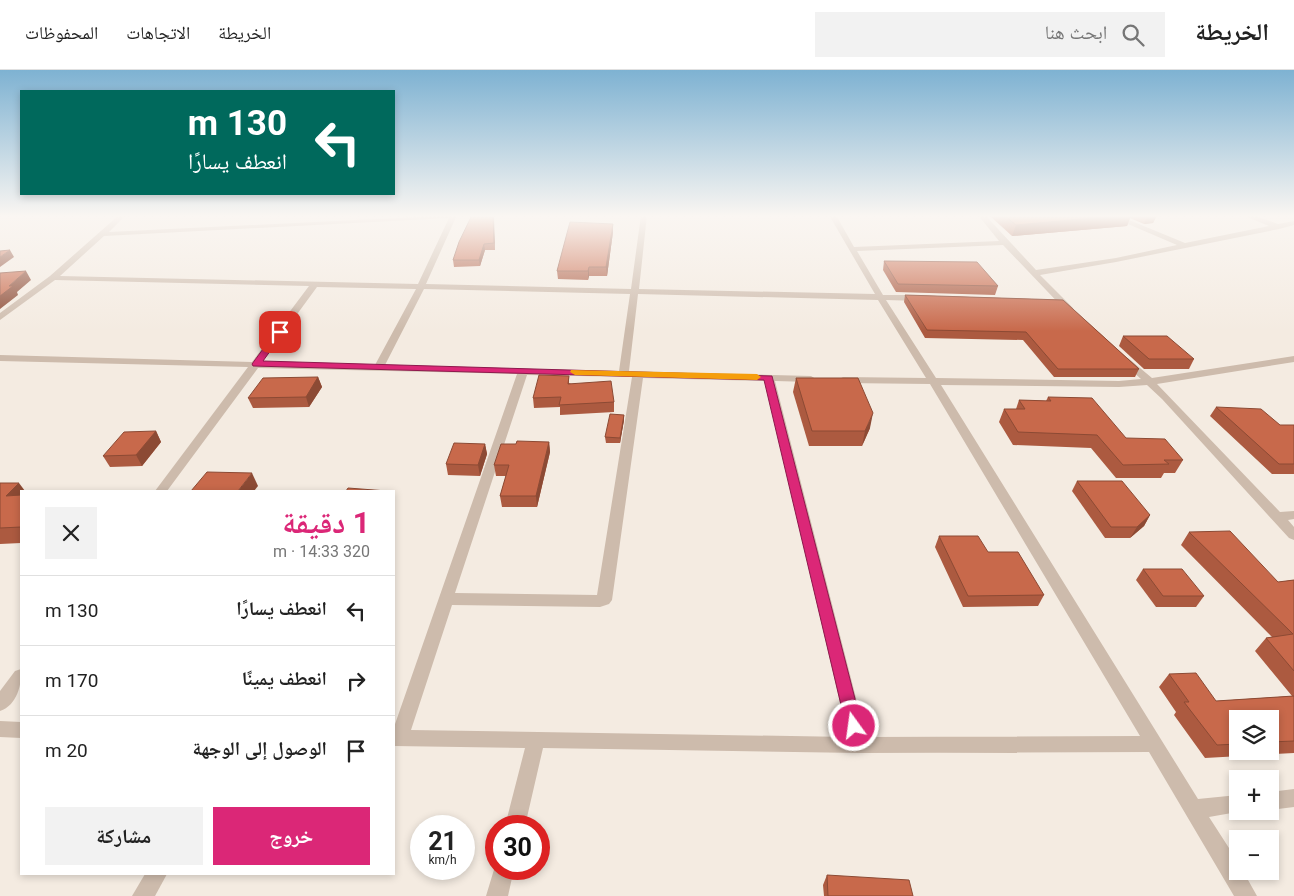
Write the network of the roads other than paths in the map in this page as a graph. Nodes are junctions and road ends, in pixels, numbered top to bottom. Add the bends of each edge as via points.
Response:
1 (81, 254) edge
2 (437, 254) edge
3 (639, 254) edge
4 (856, 254) edge
5 (1016, 254) edge
6 (1142, 254) edge
7 (1035, 273) junction
8 (53, 278) junction
9 (315, 284) junction
10 (421, 287) junction
11 (635, 292) junction
12 (883, 298) junction
13 (934, 298) edge
14 (1075, 315) edge
15 (0, 317) edge
16 (1120, 355) edge
17 (0, 358) edge
18 (1294, 359) edge
19 (257, 364) junction
20 (379, 367) junction
21 (522, 371) junction
22 (624, 374) junction
23 (638, 374) junction
24 (768, 378) junction
25 (817, 379) edge
26 (837, 379) edge
27 (934, 382) junction
28 (1149, 382) junction
29 (161, 490) edge
30 (1294, 515) edge
31 (1277, 517) junction
32 (1294, 535) edge
33 (447, 599) junction
34 (20, 677) edge
35 (0, 704) edge
36 (0, 729) edge
37 (20, 730) edge
38 (396, 738) edge
39 (536, 740) junction
40 (1154, 744) junction
41 (859, 745) junction
42 (1294, 798) edge
43 (1279, 799) edge
44 (1229, 805) edge
45 (1192, 809) junction
46 (518, 815) edge
47 (156, 875) edge
48 (501, 880) edge
49 (143, 896) edge
50 (497, 896) edge
51 (1246, 896) edge

1 - 8 street
2 - 10 street
3 - 11 street
4 - 12 street
5 - 7 street
6 - 7 street
7 - 14 street via 1056,301
8 - 9 street
8 - 15 street
9 - 10 street
9 - 19 street
10 - 11 street
10 - 20 street
11 - 12 street
11 - 22 street
12 - 13 street
12 - 27 street
16 - 28 street
17 - 19 street
18 - 28 street
19 - 20 street
19 - 29 street
20 - 21 street
21 - 22 street
21 - 33 street
22 - 23 street
23 - 24 street
23 - 33 street via 604,600
24 - 25 street
24 - 41 street
26 - 27 street
27 - 28 street
27 - 40 street
28 - 31 street
30 - 31 street
31 - 32 street
33 - 38 street
34 - 35 street
36 - 37 street
38 - 39 street
39 - 41 street
39 - 46 street
40 - 41 street
40 - 45 street
42 - 43 street
44 - 45 street
45 - 51 street
47 - 49 street
48 - 50 street

